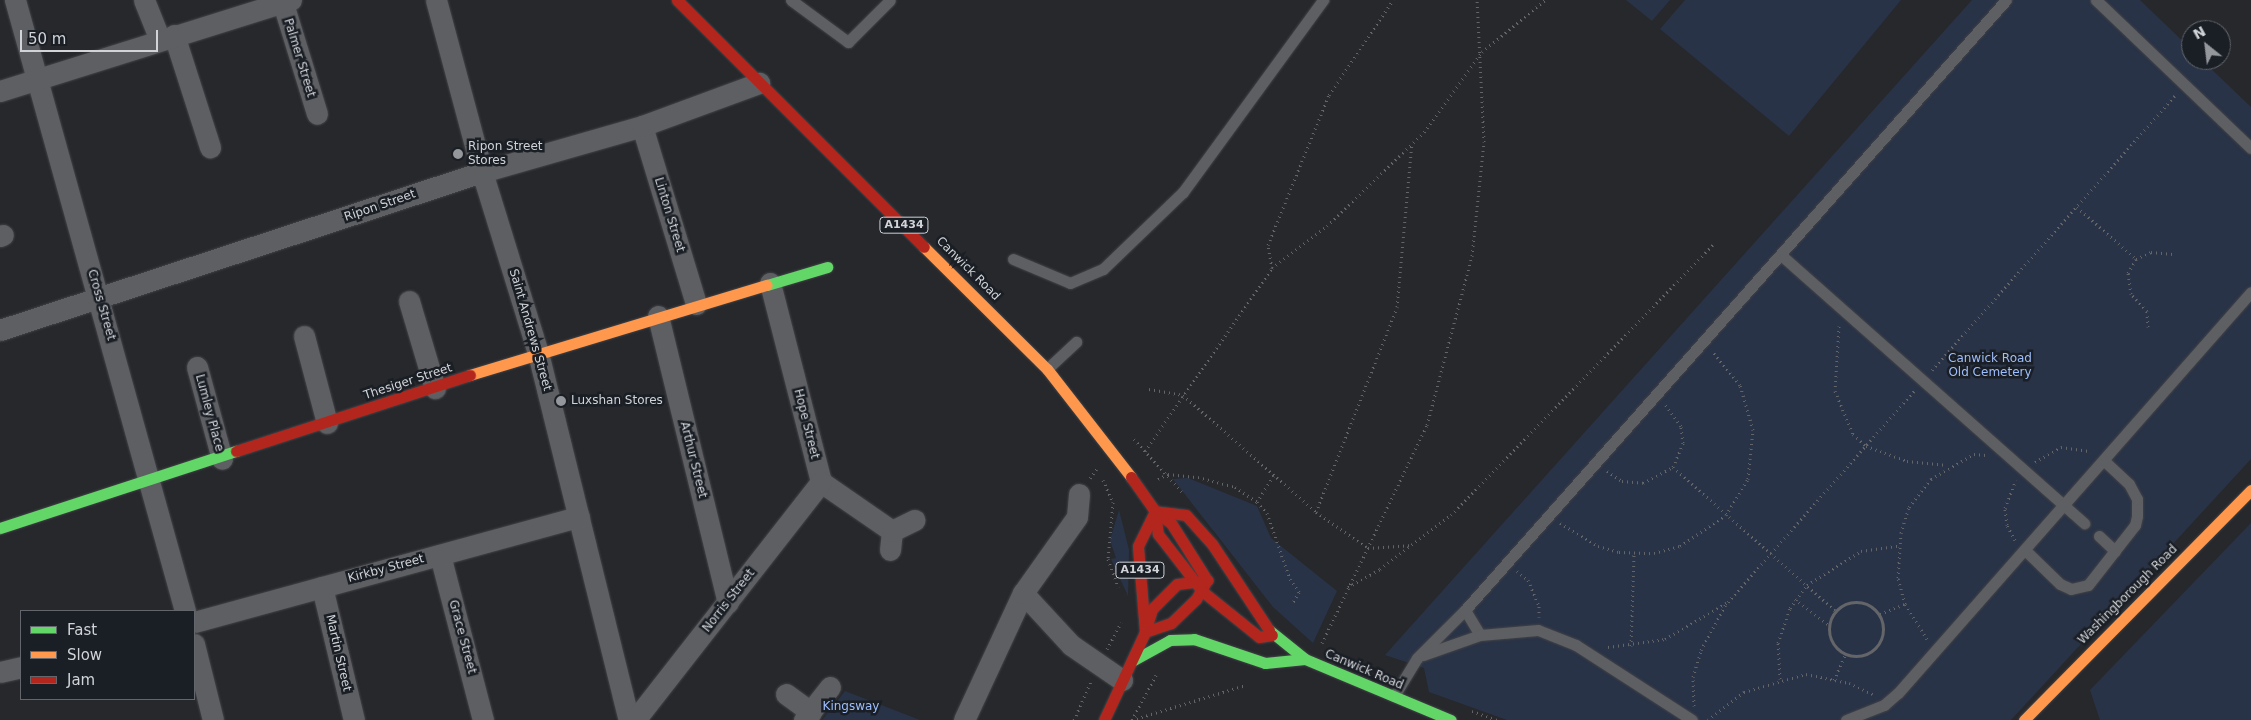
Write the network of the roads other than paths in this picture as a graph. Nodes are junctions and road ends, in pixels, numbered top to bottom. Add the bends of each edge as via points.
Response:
1 (15, 0) edge
2 (144, 0) edge
3 (436, 0) edge
4 (677, 0) edge
5 (791, 0) edge
6 (890, 0) edge
7 (1323, 0) edge
8 (2006, 0) edge
9 (2096, 0) edge
10 (285, 1) edge
11 (167, 38) junction
12 (35, 80) junction
13 (759, 83) junction
14 (0, 91) edge
15 (316, 114) dead end
16 (642, 126) junction
17 (210, 147) dead end
18 (2251, 148) edge
19 (482, 172) junction
20 (1781, 255) junction
21 (1013, 259) dead end
22 (827, 267) dead end
23 (770, 283) junction
24 (2251, 292) edge
25 (409, 300) dead end
26 (100, 301) junction
27 (696, 304) junction
28 (658, 316) junction
29 (0, 330) edge
30 (304, 336) dead end
31 (1076, 342) dead end
32 (538, 353) junction
33 (197, 367) dead end
34 (1046, 369) junction
35 (435, 388) junction
36 (327, 423) junction
37 (222, 459) junction
38 (2104, 461) junction
39 (821, 482) junction
40 (149, 483) junction
41 (2251, 490) edge
42 (1079, 494) dead end
43 (2064, 507) junction
44 (1155, 511) junction
45 (579, 517) junction
46 (915, 520) dead end
47 (2084, 523) dead end
48 (0, 528) edge
49 (2099, 536) dead end
50 (2026, 551) junction
51 (2115, 551) junction
52 (440, 555) junction
53 (1193, 580) junction
54 (1213, 585) junction
55 (322, 587) junction
56 (1243, 592) junction
57 (1023, 593) junction
58 (728, 603) junction
59 (185, 610) edge
60 (1465, 610) junction
61 (195, 622) edge
62 (1145, 632) junction
63 (1272, 635) junction
64 (1480, 635) junction
65 (195, 648) edge
66 (1417, 658) junction
67 (1305, 659) junction
68 (1132, 661) junction
69 (20, 667) edge
70 (0, 672) edge
71 (1122, 680) junction
72 (830, 687) dead end
73 (786, 694) dead end
74 (1394, 698) junction
75 (808, 716) edge
76 (1693, 716) edge
77 (2027, 719) edge
78 (213, 720) edge
79 (354, 720) edge
80 (483, 720) edge
81 (629, 720) edge
82 (635, 720) edge
83 (964, 720) edge
84 (1104, 720) edge
85 (1451, 720) edge
86 (1846, 720) edge

1 - 12 street, Cross Street
2 - 11 street
3 - 19 street, Saint Andrews Street
4 - 13 main road, Canwick Road / A1434
5 - 6 lane via 848,42
7 - 21 lane via 1183,192 1103,269 1070,283
8 - 20 lane
9 - 18 lane
10 - 11 street
10 - 15 street, Palmer Street
11 - 12 street
11 - 17 street
12 - 14 street
12 - 26 street, Cross Street
13 - 16 street, Ripon Street
13 - 34 main road, Canwick Road / A1434
16 - 19 street, Ripon Street
16 - 27 street, Linton Street
19 - 26 street, Ripon Street
19 - 32 street, Saint Andrews Street
20 - 43 lane
20 - 60 lane
22 - 23 main road, Thesiger Street
23 - 27 main road, Thesiger Street
23 - 39 street, Hope Street
24 - 38 lane
25 - 35 street
26 - 29 street, Ripon Street
26 - 40 street, Cross Street
27 - 28 main road, Thesiger Street
28 - 32 main road, Thesiger Street
28 - 58 street, Arthur Street
30 - 36 street
31 - 34 lane
32 - 35 main road, Thesiger Street
32 - 45 street, Saint Andrews Street
33 - 37 street, Lumley Place
34 - 44 main road, Canwick Road / A1434 via 1089,418
35 - 36 main road, Thesiger Street
36 - 37 main road, Thesiger Street
37 - 40 main road, Thesiger Street
38 - 43 lane
38 - 51 lane via 2129,484 2137,499 2135,525
39 - 46 street via 891,540
39 - 58 street, Norris Street
40 - 48 main road, Thesiger Street
40 - 59 street, Cross Street
41 - 77 main road, Washingborough Road
42 - 57 street via 1077,518
43 - 47 lane
43 - 50 lane
44 - 53 main road, Canwick Road via 1158,534
44 - 54 main road, A1434 via 1176,531
44 - 56 main road, Canwick Road via 1186,515 1212,544
44 - 62 main road, A1434 via 1138,546
45 - 52 street, Kirkby Street
45 - 81 street, Saint Andrews Street
49 - 51 lane
50 - 51 lane via 2060,584 2071,588 2088,585
50 - 86 lane via 1884,705
52 - 55 street, Kirkby Street
52 - 80 street, Grace Street
53 - 54 main road
53 - 62 main road via 1177,584 1152,609
54 - 56 main road
54 - 62 main road via 1171,623
54 - 63 main road, Canwick Road via 1245,628 1259,637
55 - 61 street, Kirkby Street
55 - 79 street, Martin Street
56 - 63 main road, Canwick Road
57 - 71 street via 1071,645
57 - 83 street
58 - 82 street, Norris Street
60 - 64 lane
60 - 66 lane
62 - 68 main road, A1434
63 - 67 main road, Canwick Road
64 - 66 lane
64 - 76 lane via 1538,630 1576,645
65 - 78 street
66 - 74 lane via 1403,674
67 - 68 main road via 1265,663 1194,639 1170,640
67 - 74 main road, Canwick Road
68 - 71 main road, A1434
69 - 70 street
71 - 84 main road, A1434
72 - 75 street
73 - 75 street
74 - 85 main road, Canwick Road

